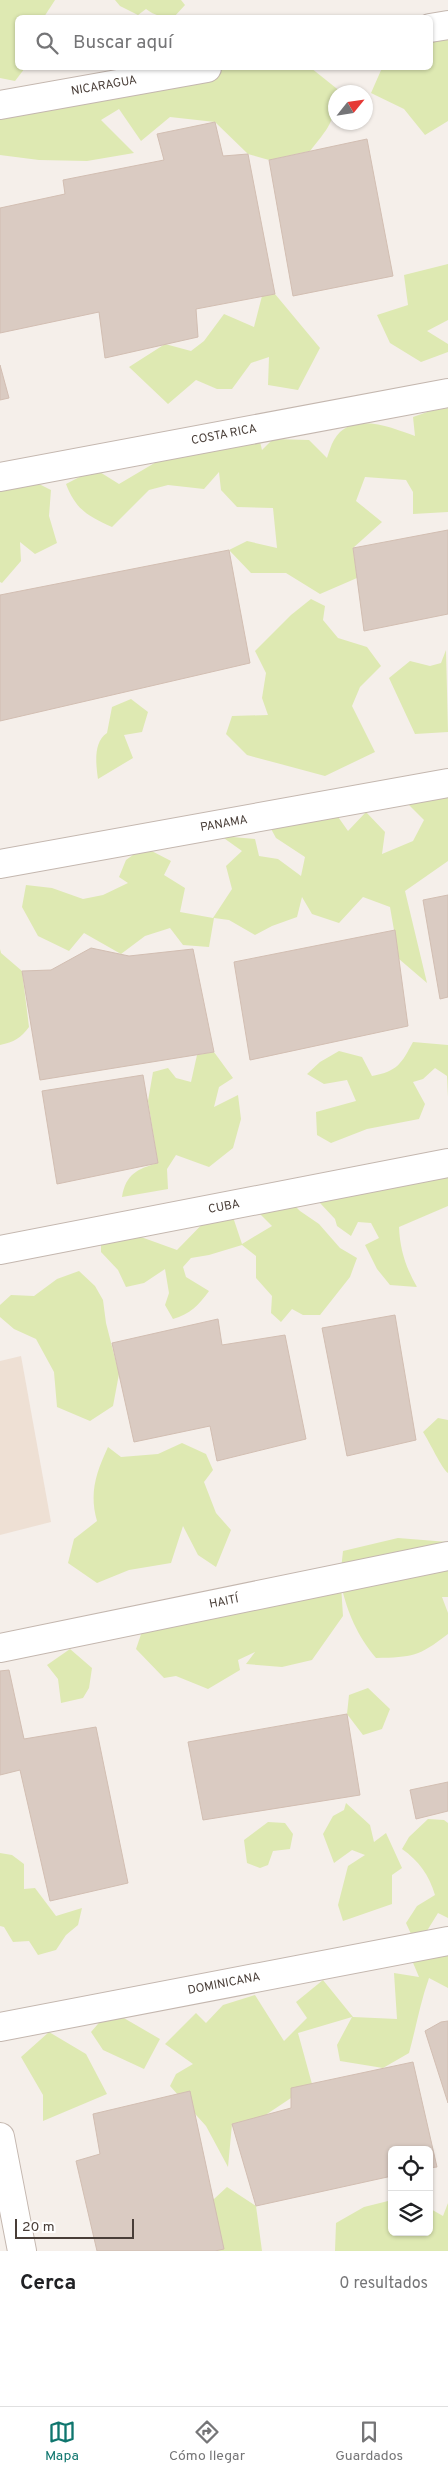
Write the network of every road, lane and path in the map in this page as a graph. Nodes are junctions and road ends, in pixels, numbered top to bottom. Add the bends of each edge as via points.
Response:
1 (448, 25) edge
2 (433, 28) edge
3 (196, 70) edge
4 (0, 105) edge
5 (448, 393) edge
6 (0, 477) edge
7 (448, 783) edge
8 (0, 864) edge
9 (448, 1163) edge
10 (0, 1250) edge
11 (448, 1556) edge
12 (0, 1648) edge
13 (448, 1941) edge
14 (0, 2027) edge
15 (0, 2137) edge
16 (22, 2251) edge

1 - 2 street
3 - 4 street, NICARAGUA
5 - 6 street, COSTA RICA
7 - 8 street, PANAMA
9 - 10 street, CUBA
11 - 12 street, HAITÍ
13 - 14 street, DOMINICANA
15 - 16 street

